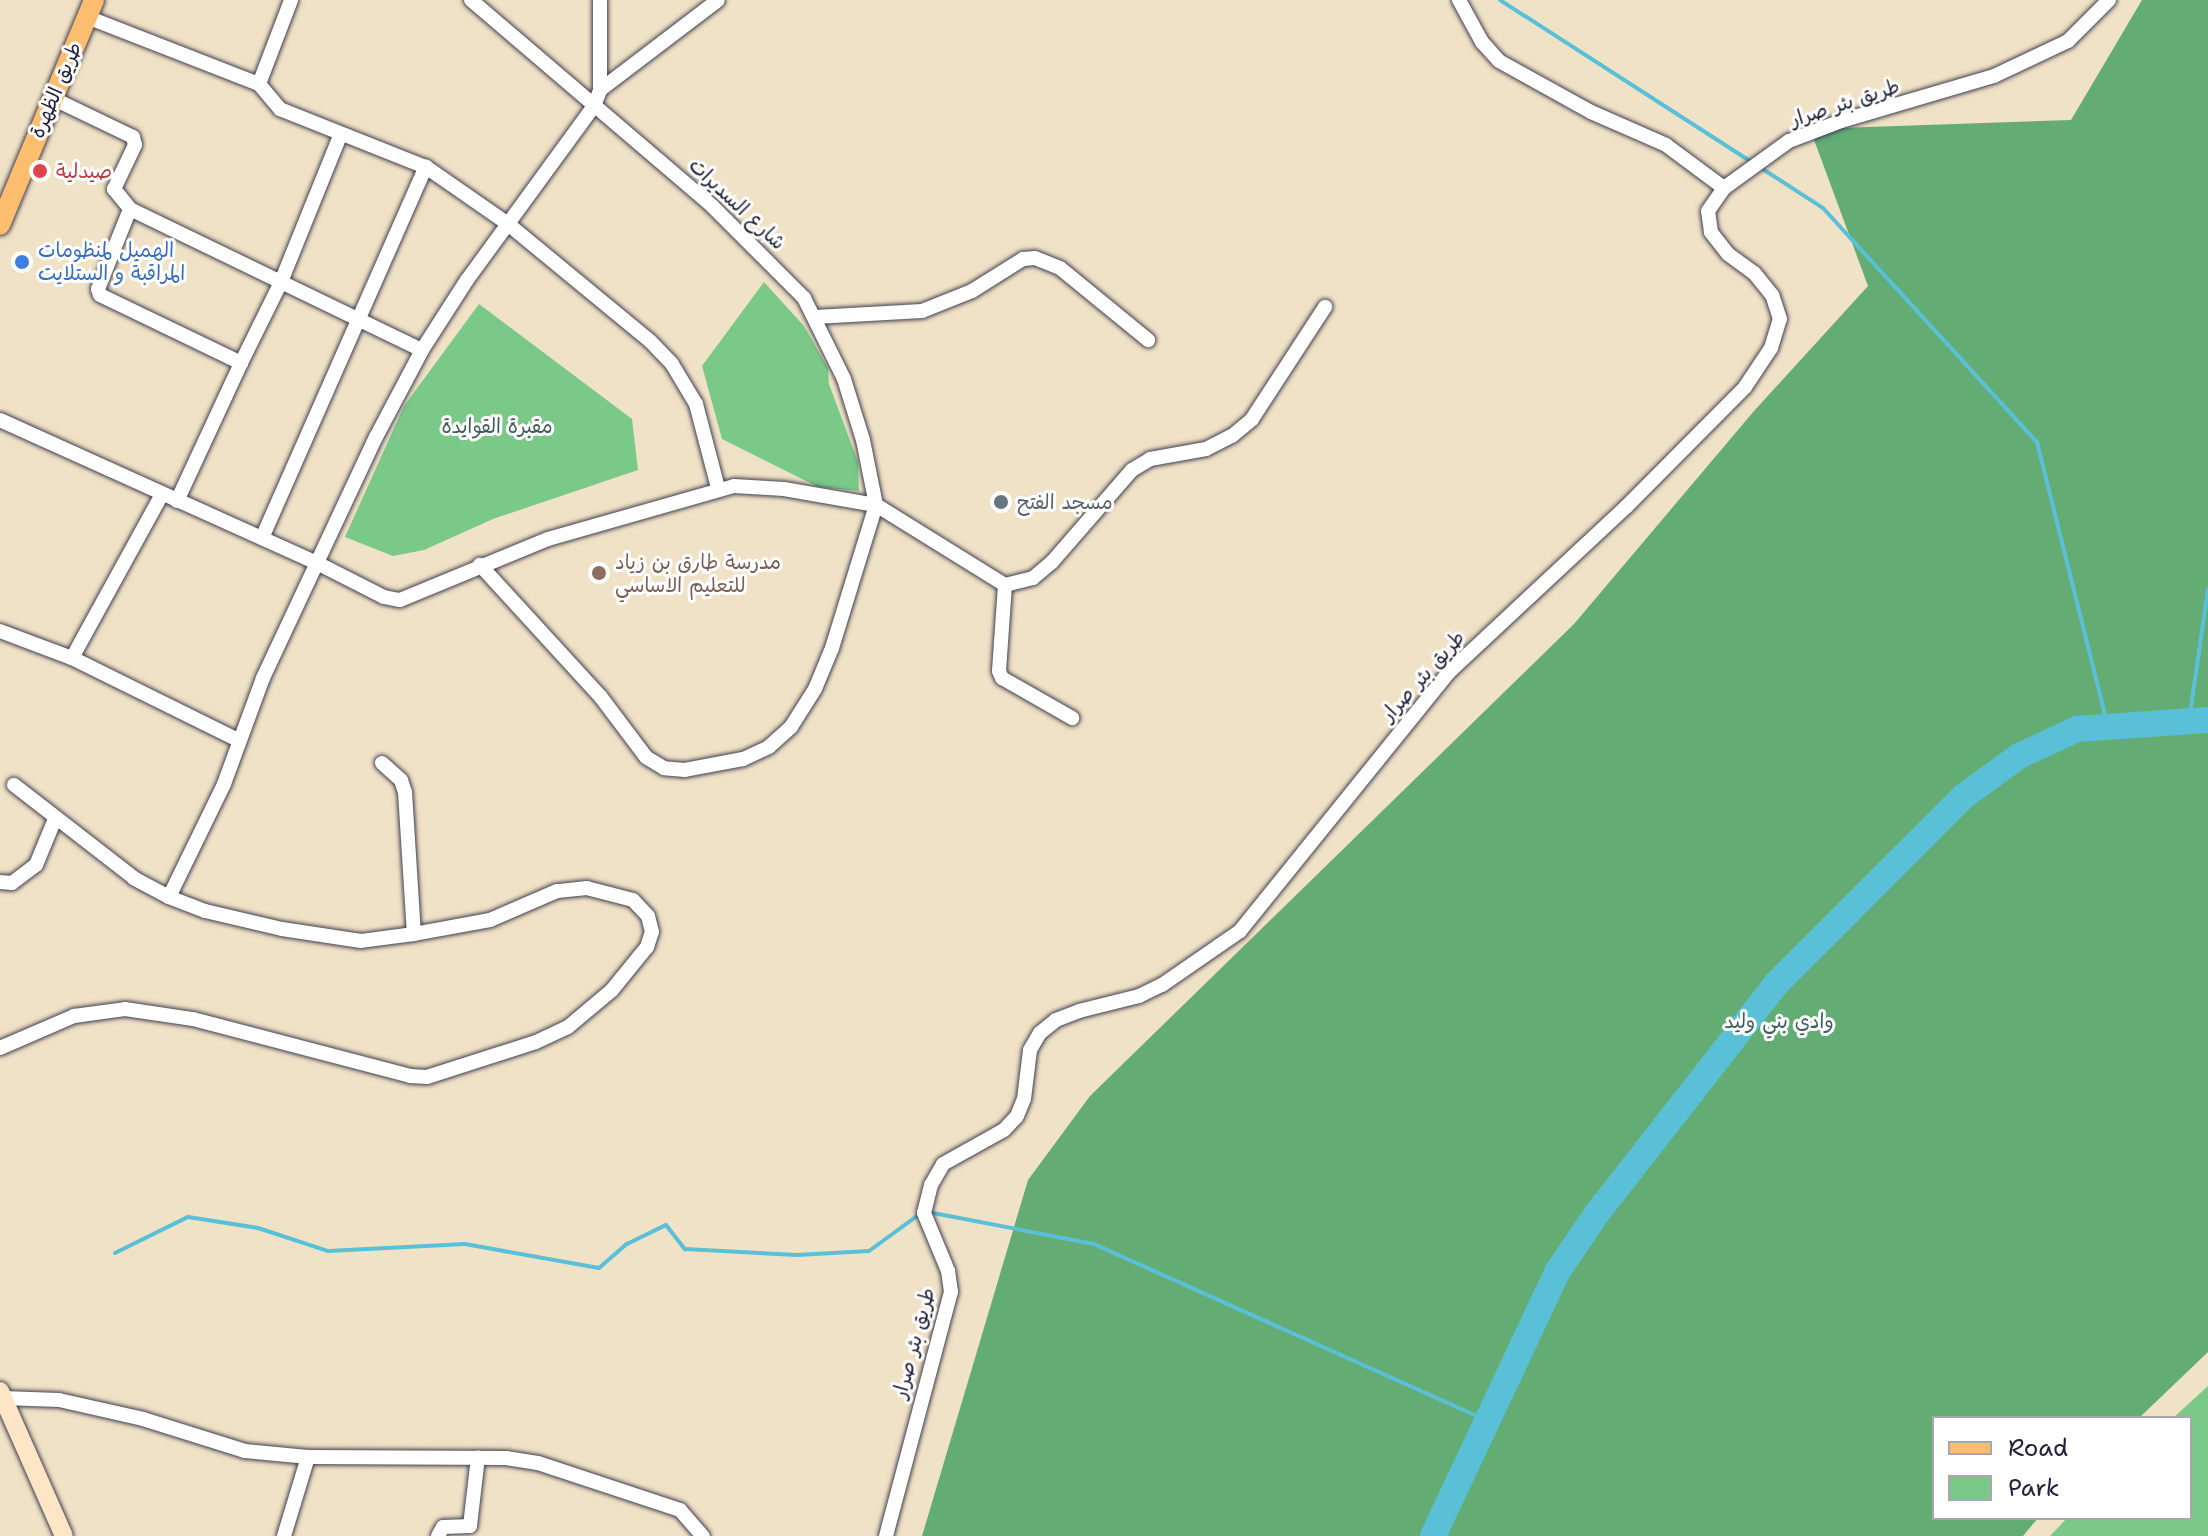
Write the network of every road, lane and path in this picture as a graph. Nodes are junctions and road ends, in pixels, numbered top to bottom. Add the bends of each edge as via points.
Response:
1 (291, 0) edge
2 (471, 0) edge
3 (600, 0) edge
4 (718, 0) edge
5 (1459, 0) edge
6 (2109, 0) edge
7 (91, 9) edge
8 (259, 84) junction
9 (600, 90) junction
10 (52, 98) junction
11 (594, 106) junction
12 (340, 136) junction
13 (426, 167) junction
14 (1724, 188) junction
15 (130, 209) junction
16 (508, 224) junction
17 (0, 225) edge
18 (281, 282) junction
19 (1325, 307) dead end
20 (815, 317) junction
21 (357, 318) junction
22 (1148, 340) dead end
23 (422, 350) junction
24 (241, 363) junction
25 (0, 420) edge
26 (718, 488) junction
27 (162, 494) junction
28 (177, 501) junction
29 (876, 505) junction
30 (262, 538) junction
31 (317, 563) junction
32 (480, 565) junction
33 (1005, 585) junction
34 (0, 631) edge
35 (72, 658) junction
36 (1072, 718) dead end
37 (238, 740) junction
38 (382, 763) dead end
39 (14, 785) dead end
40 (55, 819) junction
41 (0, 882) edge
42 (169, 897) junction
43 (414, 934) junction
44 (0, 1048) edge
45 (2, 1394) edge
46 (308, 1457) junction
47 (478, 1457) junction
48 (64, 1536) edge
49 (284, 1536) edge
50 (438, 1536) edge
51 (703, 1536) edge
52 (886, 1536) edge

1 - 8 street
2 - 11 street, شارع السديرات
3 - 9 street
4 - 9 street
5 - 14 street via 1499,61 1591,112 1666,145
6 - 14 street, طريق بئر صرار via 2068,41 1994,76 1789,141
7 - 8 street
7 - 10 main road, طريق الظهرة
8 - 12 street via 280,109
9 - 11 street
10 - 15 street via 133,137 135,145 114,189
10 - 17 main road, طريق الظهرة
11 - 16 street
11 - 20 street, شارع السديرات via 780,270
12 - 13 street
12 - 18 street
13 - 16 street
13 - 21 street
14 - 52 street, طريق بئر صرار via 1708,211 1711,232 1772,295 1780,319 1771,348 1745,387 1450,671 1240,931 1162,985 1056,1020 1030,1050 1017,1116 1004,1130 943,1164 924,1213 951,1292
15 - 18 street
15 - 24 street via 100,295
16 - 23 street
16 - 26 street via 672,364 696,404
18 - 21 street
18 - 24 street
19 - 33 street via 1242,428 1206,449 1150,459 1132,470 1052,562 1033,578
20 - 22 street via 922,311 972,291 1023,259 1035,258 1060,268
20 - 29 street, شارع السديرات via 844,379
21 - 23 street
21 - 30 street
23 - 31 street
24 - 28 street
25 - 27 street
26 - 29 street via 784,489
26 - 32 street
27 - 28 street
27 - 35 street
28 - 30 street
29 - 32 street via 832,648 805,708 769,747 743,759 685,770 664,768 646,757 600,696
29 - 33 street
30 - 31 street
31 - 32 street via 400,600
31 - 37 street
33 - 36 street via 1002,678
34 - 35 street
35 - 37 street
37 - 42 street via 224,784
38 - 43 street via 401,780 405,792
39 - 40 street
40 - 41 street via 36,865 12,883
40 - 42 street via 134,878
42 - 43 street via 205,911 329,938 361,941
43 - 44 street via 490,920 557,891 587,888 633,900 648,916 652,932 647,947 612,990 568,1027 427,1077 193,1019 125,1009 74,1016
45 - 46 street via 59,1400 143,1419 245,1451
45 - 48 main road
46 - 47 street
46 - 49 street
47 - 50 street via 470,1526 443,1527
47 - 51 street via 538,1463 680,1510

